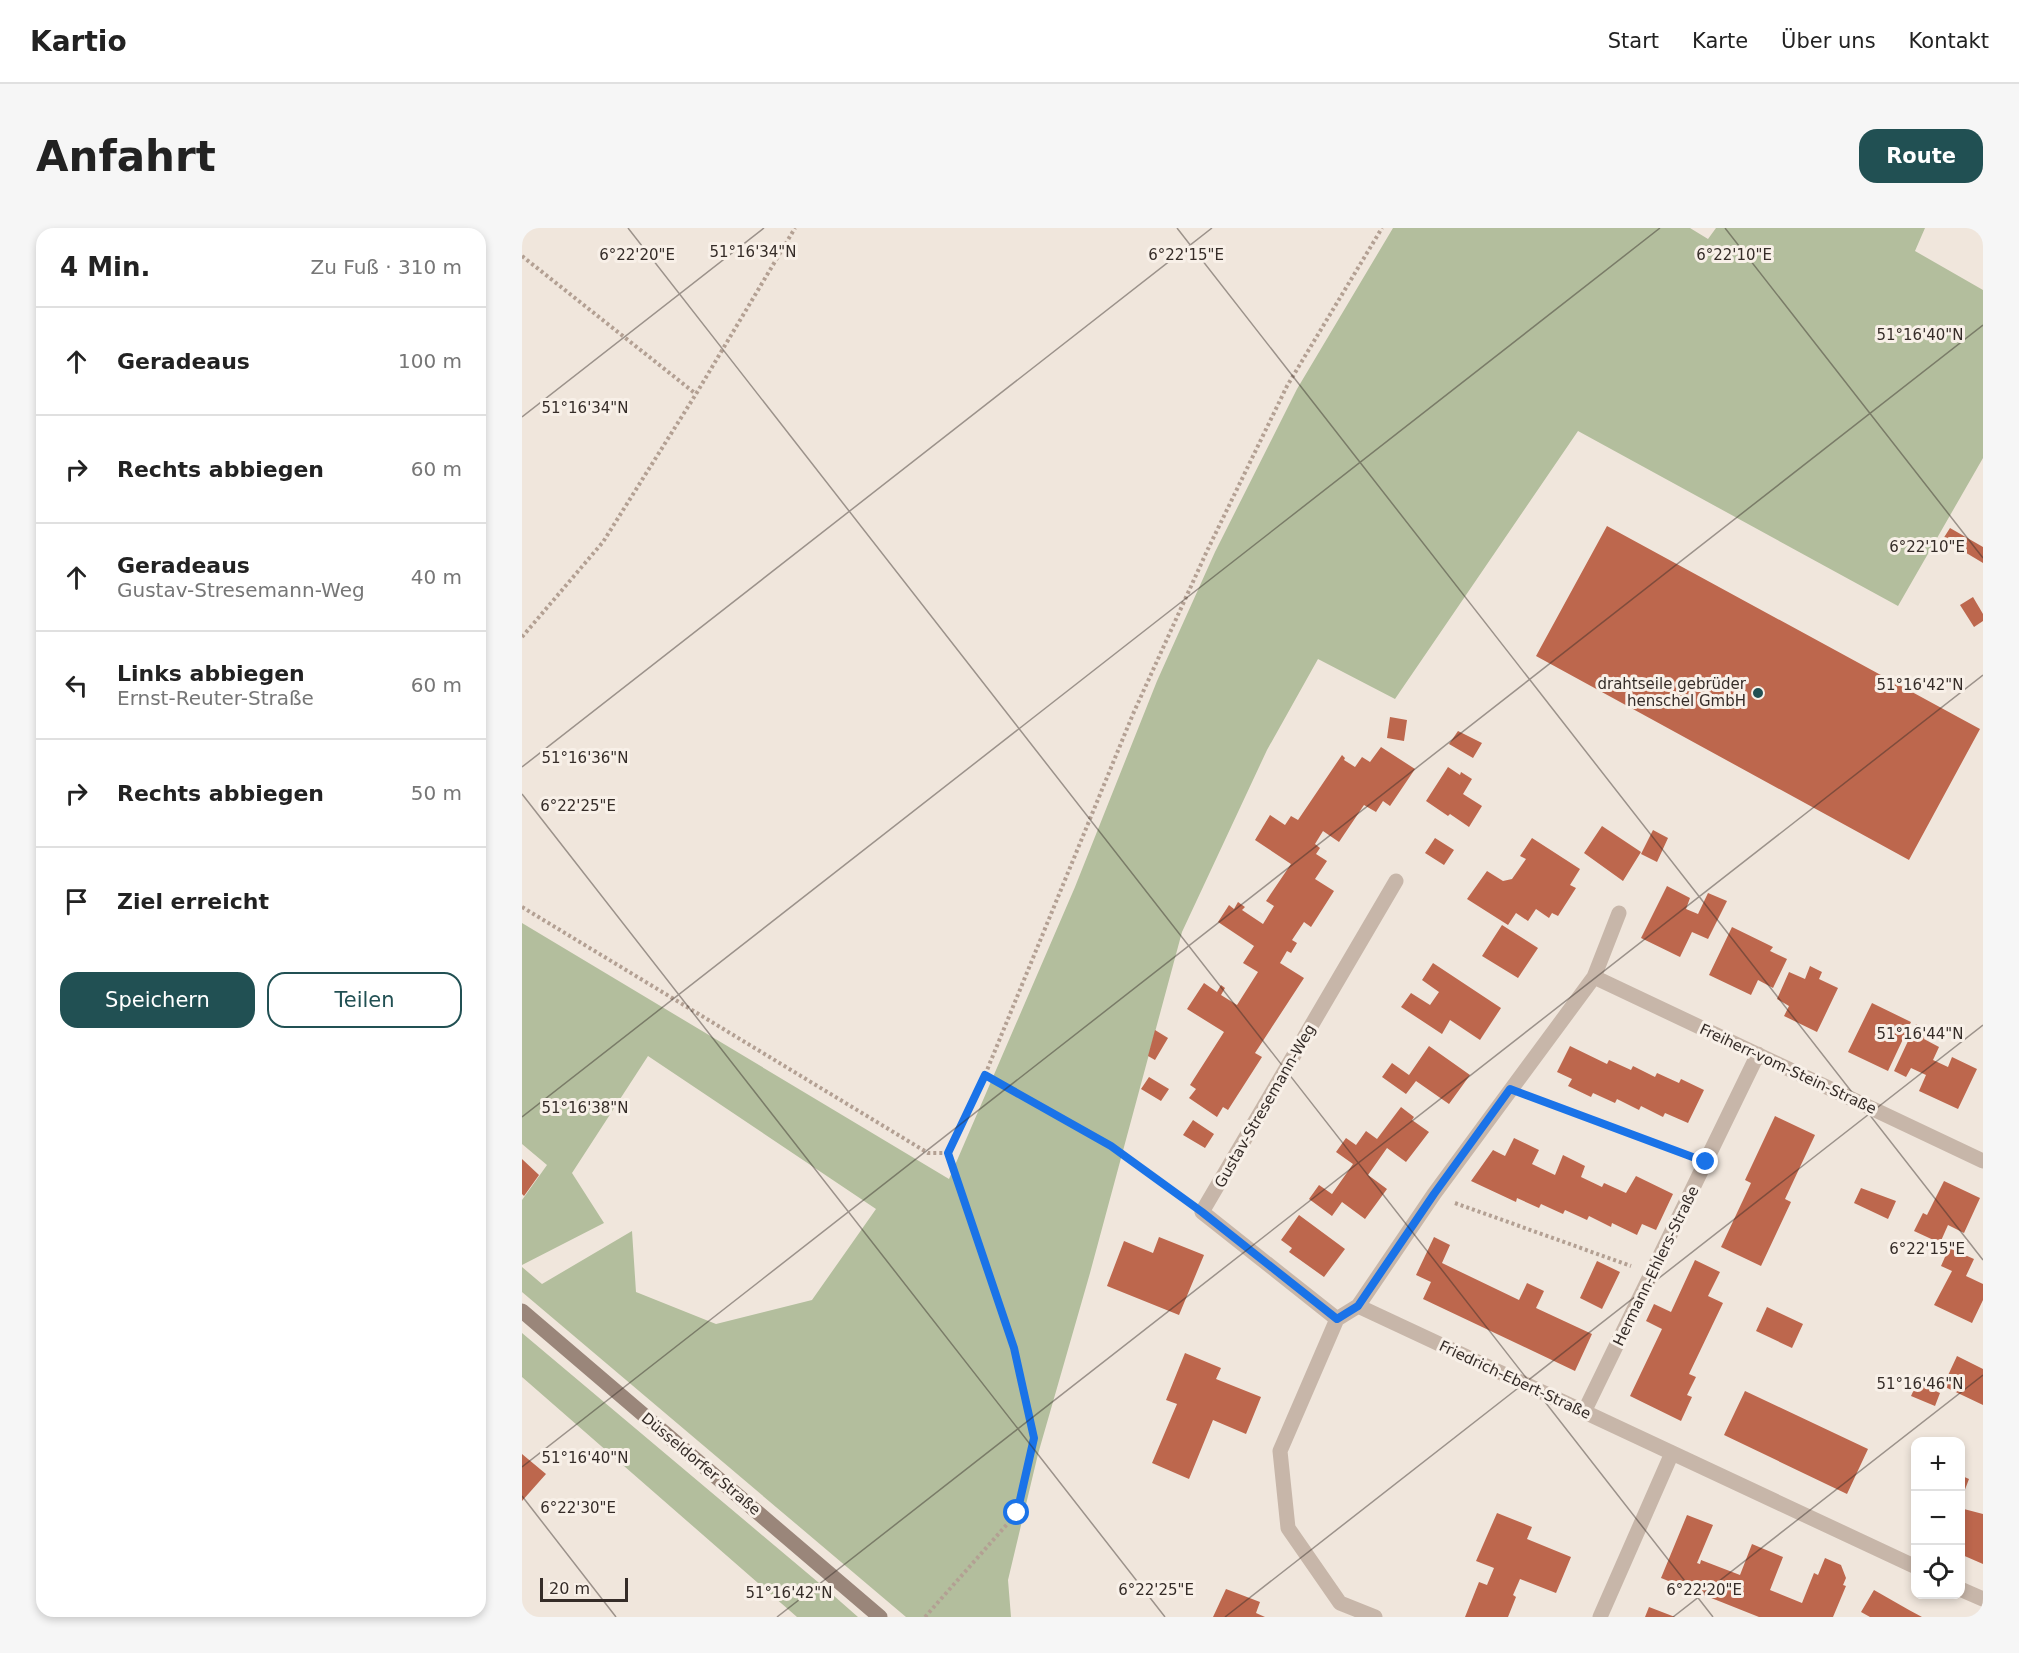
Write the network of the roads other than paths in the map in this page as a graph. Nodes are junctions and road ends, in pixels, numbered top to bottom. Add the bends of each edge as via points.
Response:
1 (1396, 881) dead end
2 (1619, 913) dead end
3 (1594, 976) junction
4 (1758, 1054) junction
5 (1983, 1161) edge
6 (1358, 1306) junction
7 (522, 1311) edge
8 (1337, 1319) junction
9 (1584, 1413) junction
10 (1672, 1454) junction
11 (1911, 1566) edge
12 (1965, 1590) edge
13 (1983, 1599) edge
14 (880, 1617) edge
15 (1375, 1617) edge
16 (1600, 1617) edge

1 - 8 street, Gustav-Stresemann-Weg via 1202,1212
2 - 3 street
3 - 4 street, Freiherr-vom-Stein-Straße
3 - 6 street via 1434,1194
4 - 5 street, Freiherr-vom-Stein-Straße
4 - 9 street, Hermann-Ehlers-Straße
6 - 8 street
6 - 9 street, Friedrich-Ebert-Straße
7 - 14 main road, Düsseldorfer Straße
8 - 15 street via 1280,1451 1288,1528 1340,1602
9 - 10 street, Friedrich-Ebert-Straße
10 - 11 street, Friedrich-Ebert-Straße
10 - 16 street
12 - 13 street

